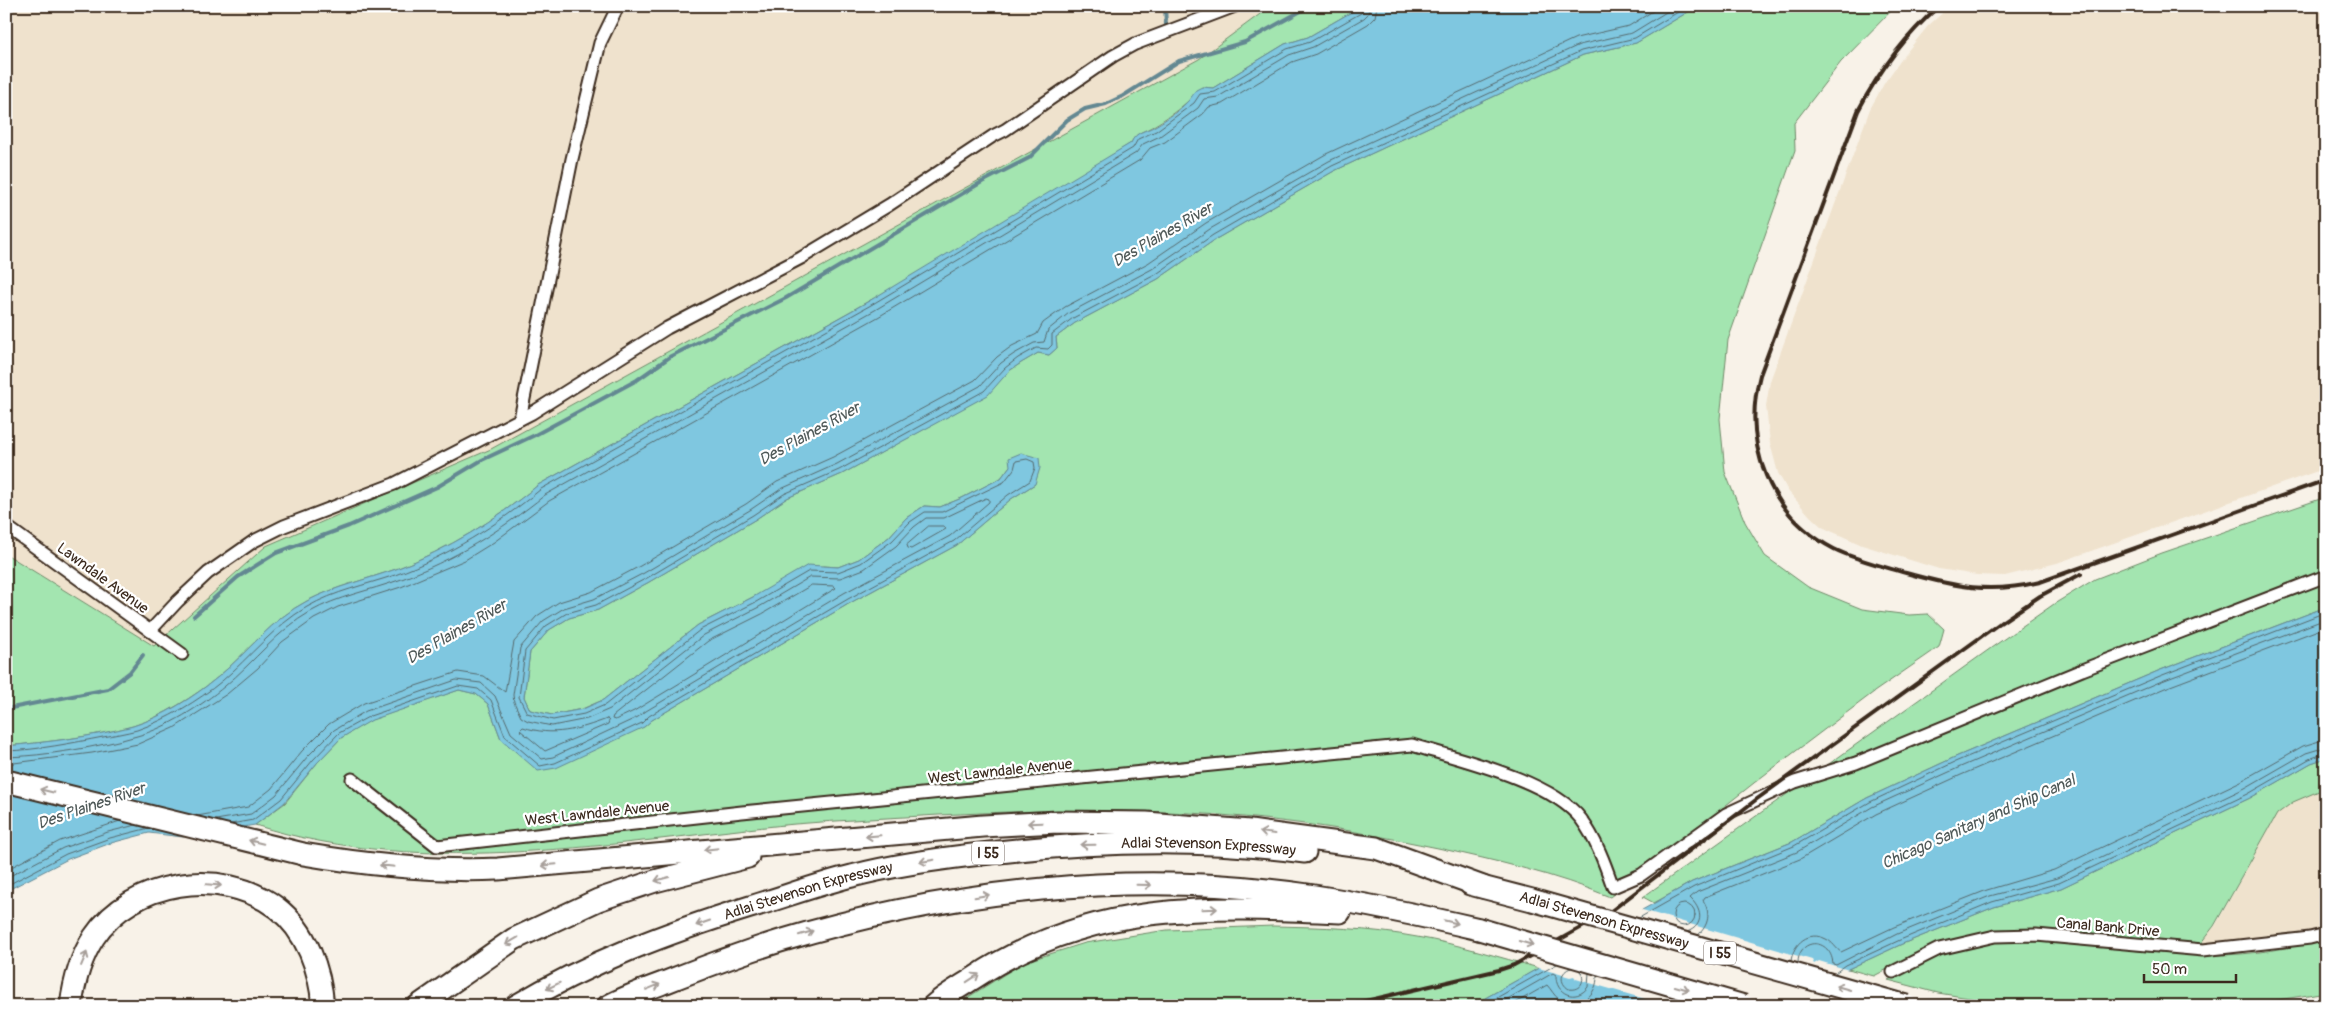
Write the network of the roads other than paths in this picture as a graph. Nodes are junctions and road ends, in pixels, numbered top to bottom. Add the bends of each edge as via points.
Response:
1 (618, 6) edge
2 (1235, 6) edge
3 (520, 419) junction
4 (6, 526) edge
5 (2326, 576) edge
6 (150, 631) junction
7 (182, 654) dead end
8 (352, 779) dead end
9 (6, 781) edge
10 (829, 840) junction
11 (1484, 887) junction
12 (1423, 916) junction
13 (2326, 934) edge
14 (1893, 972) dead end
15 (71, 1006) edge
16 (323, 1006) edge
17 (418, 1006) edge
18 (516, 1006) edge
19 (608, 1006) edge
20 (933, 1006) edge
21 (1744, 1006) edge
22 (1907, 1006) edge

1 - 3 street via 600,43 572,159
2 - 3 street via 1135,44 1113,56 890,205 801,258 667,328
3 - 6 street via 394,484 284,526 254,541 208,573
4 - 6 street, Lawndale Avenue
5 - 8 street, West Lawndale Avenue via 2082,670 1856,763 1795,782 1726,814 1641,875 1613,887 1590,833 1566,804 1538,788 1486,767 1412,745 437,846
6 - 7 street, Lawndale Avenue
10 -> 9 highway via 450,871 348,862 303,854
11 -> 10 highway via 1376,848 1250,831 1146,823 1058,822
10 -> 17 highway via 720,863 598,900 514,939
11 -> 18 highway, Adlai Stevenson Expressway / I 55 via 1351,859 1247,846 1079,845 931,860 852,876 664,936 603,962
22 -> 11 highway, Adlai Stevenson Expressway / I 55, bridge
19 -> 12 highway via 732,956 840,923 990,894 1126,885 1210,887 1306,895
20 -> 12 highway via 1000,960 1055,935 1110,920 1168,911 1245,908
12 -> 21 highway, bridge via 1480,929
13 - 14 street, Canal Bank Drive via 2203,950 2036,935 1994,936 1939,948
15 -> 16 highway via 82,961 94,937 114,915 144,894 177,884 216,884 248,892 277,908 312,956 321,982

